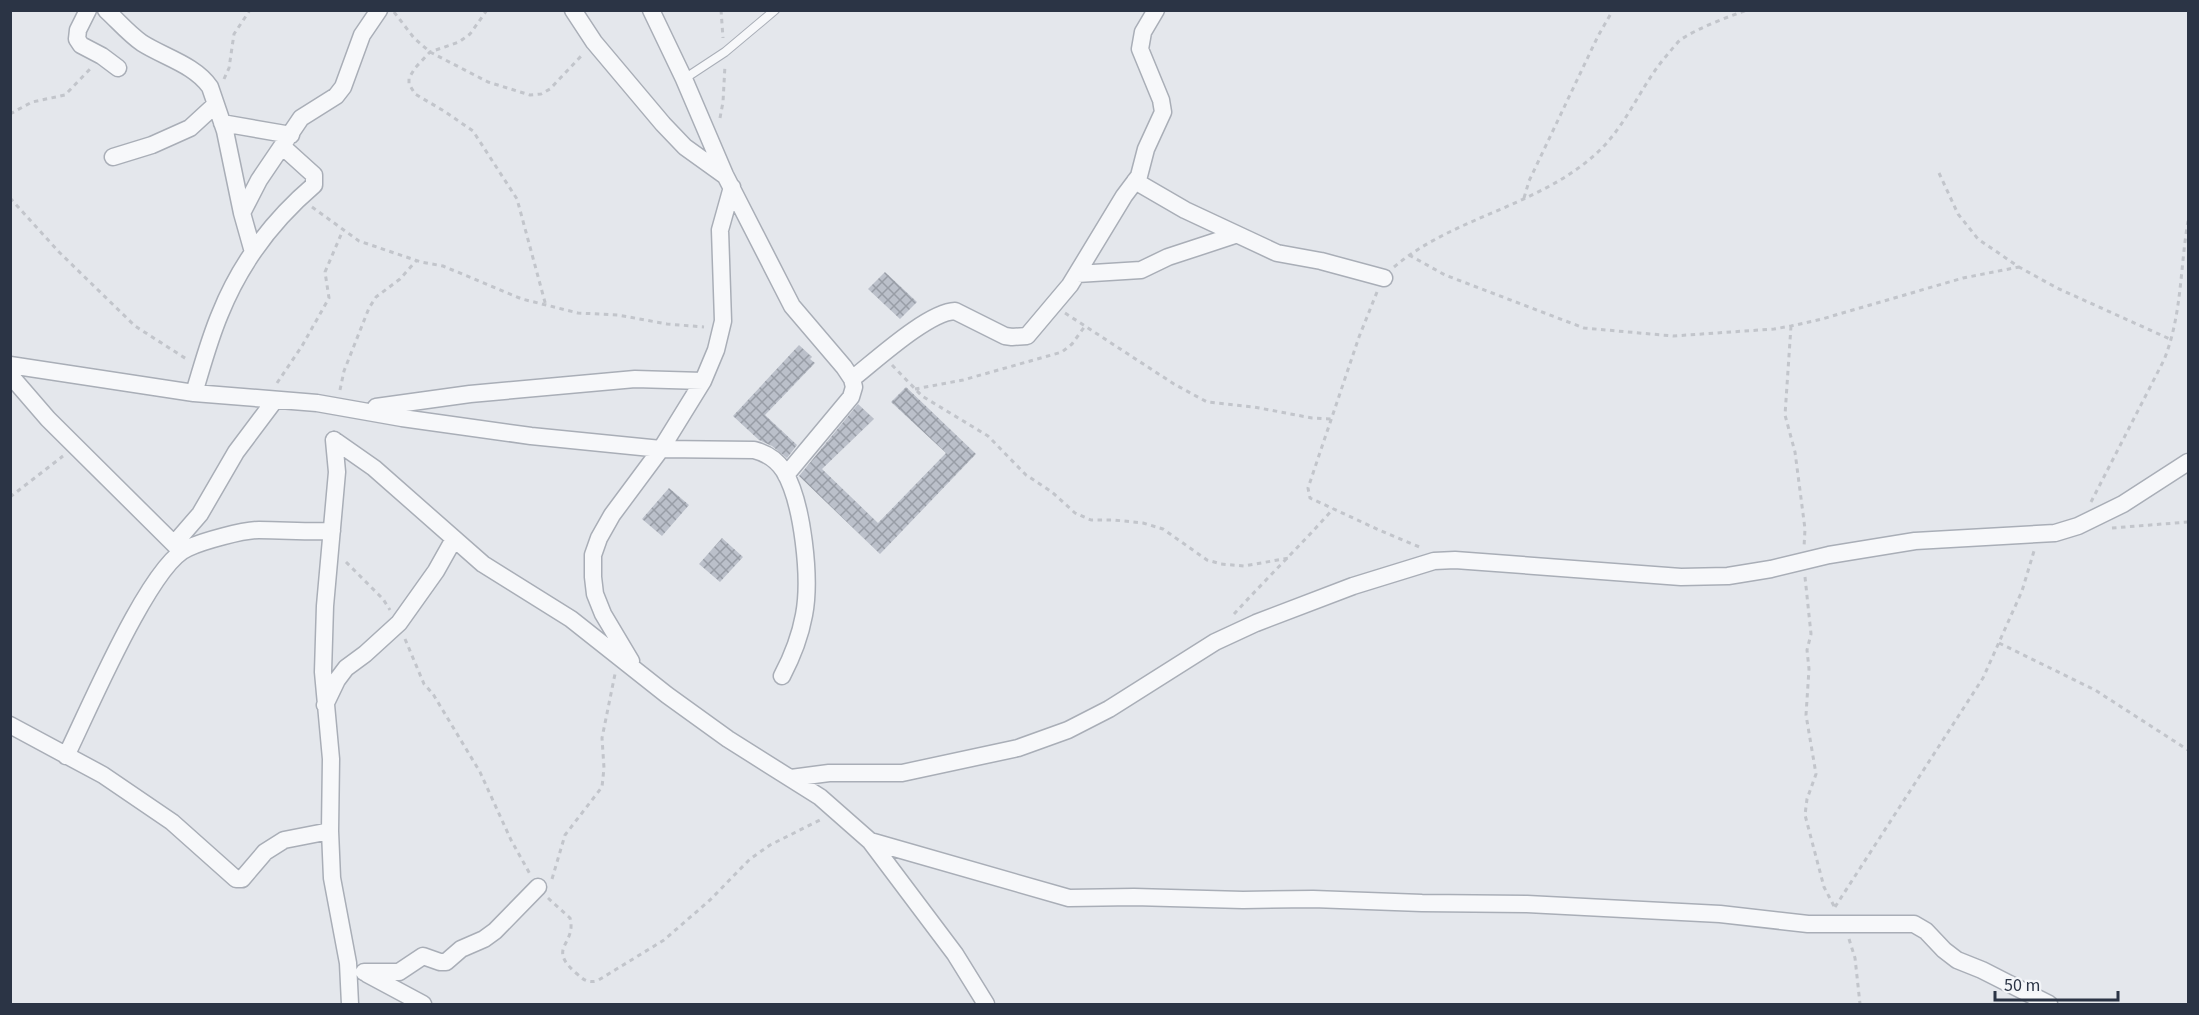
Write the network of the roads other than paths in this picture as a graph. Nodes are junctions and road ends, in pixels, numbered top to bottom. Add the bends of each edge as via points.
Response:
1 (88, 10) edge
2 (106, 10) edge
3 (379, 10) edge
4 (573, 10) edge
5 (651, 10) edge
6 (775, 10) edge
7 (1156, 10) edge
8 (118, 68) dead end
9 (684, 79) junction
10 (213, 99) junction
11 (222, 123) junction
12 (287, 141) junction
13 (113, 157) dead end
14 (728, 181) junction
15 (1135, 181) junction
16 (242, 213) junction
17 (1235, 235) junction
18 (253, 252) junction
19 (1077, 274) junction
20 (1384, 278) road end
21 (10, 365) edge
22 (10, 375) edge
23 (852, 379) junction
24 (703, 381) junction
25 (194, 393) junction
26 (271, 400) junction
27 (356, 410) junction
28 (661, 449) junction
29 (2188, 462) edge
30 (786, 475) junction
31 (454, 539) junction
32 (332, 540) junction
33 (177, 548) junction
34 (637, 671) junction
35 (782, 676) dead end
36 (325, 706) junction
37 (10, 725) edge
38 (66, 756) junction
39 (791, 778) junction
40 (330, 831) junction
41 (870, 841) junction
42 (541, 891) road end
43 (348, 963) junction
44 (364, 972) junction
45 (350, 1005) edge
46 (423, 1005) edge
47 (986, 1005) edge
48 (2049, 1005) edge

1 - 8 street via 77,39
2 - 10 street via 142,42 206,81
3 - 12 street via 362,35 343,87 302,118
4 - 14 street via 594,42 678,140
5 - 9 street
6 - 9 lane via 725,52
7 - 15 street via 1143,32 1140,49 1163,112
9 - 14 street
10 - 11 street
10 - 13 street via 190,128
11 - 12 street
11 - 16 street
12 - 16 street via 259,180
12 - 18 street via 314,175 314,185 285,211
14 - 23 street via 792,306
14 - 24 street via 720,230 721,328
15 - 17 street
15 - 19 street
16 - 18 street
17 - 19 street via 1141,270
17 - 20 street via 1277,254
18 - 25 street via 220,315
19 - 23 street via 1027,336 1012,338 948,311 932,318
21 - 25 street
22 - 33 street via 48,419
23 - 30 street via 851,397
24 - 27 street via 635,379 470,394
24 - 28 street
25 - 26 street
26 - 27 street
26 - 33 street
27 - 28 street via 531,436
28 - 30 street via 764,452
28 - 34 street via 612,515 593,555 593,577 603,614
29 - 39 street via 2123,504 2055,534 1915,541 1728,576 1681,577 1434,561 1353,586 1256,623 1215,642 1109,709 1068,730 1018,748 902,773 829,773
30 - 35 street via 794,492 807,567 799,638
31 - 32 street via 374,468 334,440 337,472
31 - 34 street via 483,564 571,619
31 - 36 street via 399,623 346,668
32 - 33 street via 301,532 256,530
32 - 36 street via 322,672
33 - 38 street via 127,629
34 - 39 street via 728,739
36 - 40 street via 331,759
37 - 38 street
38 - 40 street via 103,775 172,822 236,879 244,878 265,852 284,840
39 - 41 street via 820,797
40 - 43 street via 332,878
41 - 47 street via 955,954
41 - 48 street via 1069,898 1527,904 1693,912 1824,924 1914,924 1958,960
42 - 44 street via 484,939 461,949 446,962 423,956 399,972
43 - 44 street
43 - 45 street
44 - 46 street

